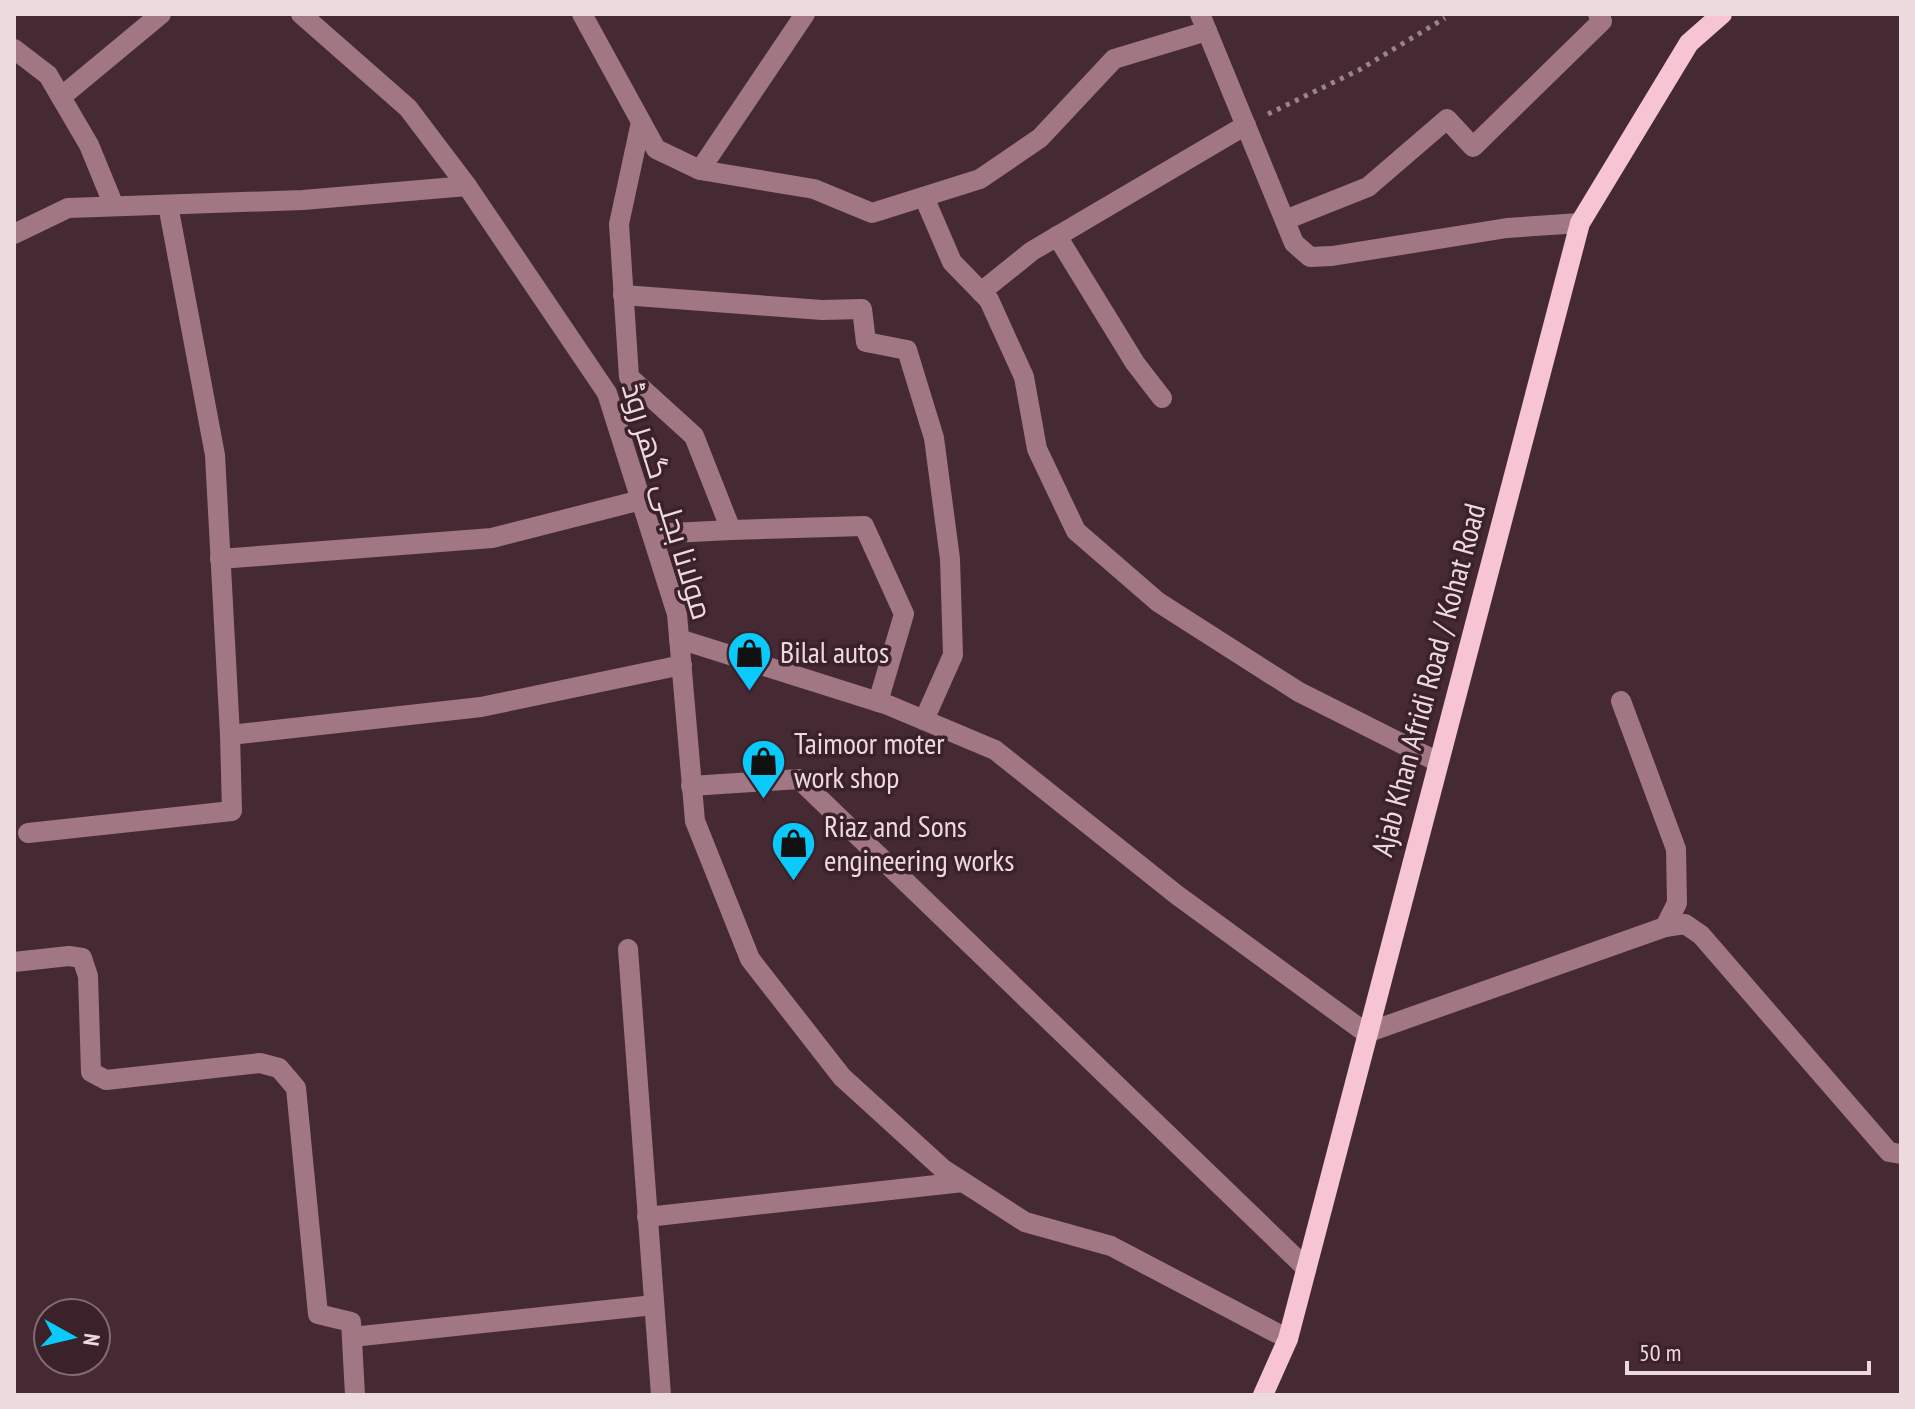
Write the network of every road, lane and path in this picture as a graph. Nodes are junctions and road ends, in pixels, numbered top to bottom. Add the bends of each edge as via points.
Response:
1 (161, 14) edge
2 (301, 14) edge
3 (582, 14) edge
4 (805, 14) edge
5 (1598, 14) edge
6 (1722, 14) edge
7 (1445, 18) dead end
8 (1203, 22) edge
9 (17, 54) edge
10 (61, 97) junction
11 (641, 122) junction
12 (1246, 125) junction
13 (700, 170) junction
14 (467, 186) junction
15 (924, 197) junction
16 (168, 205) junction
17 (114, 206) junction
18 (1285, 220) junction
19 (1580, 223) junction
20 (14, 234) edge
21 (1057, 236) junction
22 (981, 292) junction
23 (623, 295) junction
24 (1162, 398) dead end
25 (641, 500) junction
26 (731, 530) junction
27 (652, 534) junction
28 (220, 559) junction
29 (679, 639) junction
30 (682, 665) junction
31 (1621, 701) dead end
32 (878, 702) junction
33 (924, 720) junction
34 (230, 735) junction
35 (1438, 762) junction
36 (691, 786) junction
37 (28, 833) dead end
38 (1665, 927) junction
39 (628, 949) dead end
40 (14, 962) edge
41 (1366, 1033) junction
42 (1901, 1154) edge
43 (963, 1182) junction
44 (647, 1217) junction
45 (1306, 1268) junction
46 (654, 1305) junction
47 (352, 1337) junction
48 (1288, 1339) junction
49 (355, 1395) edge
50 (661, 1395) edge
51 (1263, 1395) edge

1 - 10 street
2 - 14 street, مولانا بجلی گھر روڈ via 408,108
3 - 11 street
4 - 13 street
5 - 18 street via 1602,21 1473,147 1447,119 1368,187
6 - 19 main road, Ajab Khan Afridi Road / Kohat Road via 1689,43
7 - 12 path via 1359,70
8 - 12 street
8 - 15 street via 1114,59 1040,138 980,179
9 - 10 street via 48,75
10 - 17 street via 89,145
11 - 13 street via 656,149
11 - 23 street via 619,224
12 - 18 street
12 - 21 street
13 - 15 street via 814,189 872,213
14 - 16 street
14 - 25 street, مولانا بجلی گھر روڈ via 607,393
15 - 22 street via 952,262
16 - 17 street
16 - 28 street via 215,455
17 - 20 street via 68,208
18 - 19 street via 1294,243 1310,257 1507,228
19 - 35 main road, Ajab Khan Afridi Road / Kohat Road
21 - 22 street
21 - 24 street
22 - 35 street via 1024,377 1037,449 1076,531 1158,602 1299,692
23 - 26 street via 629,377 694,436
23 - 33 street via 862,309 866,342 907,350 934,438 950,559 953,655
25 - 27 street, مولانا بجلی گھر روڈ
25 - 28 street via 492,538
26 - 27 street
26 - 32 street via 864,526 904,614
27 - 29 street, مولانا بجلی گھر روڈ via 677,614
28 - 34 street
29 - 30 street, مولانا بجلی گھر روڈ
29 - 32 street
30 - 34 street via 481,707
30 - 36 street, مولانا بجلی گھر روڈ
31 - 38 street via 1676,849 1677,903
32 - 33 street
33 - 41 street via 995,750 1177,895
34 - 37 street via 232,811
35 - 41 main road, Ajab Khan Afridi Road / Kohat Road
36 - 43 street, مولانا بجلی گھر روڈ via 695,821 750,959 842,1077
36 - 45 street via 799,779
38 - 41 street
38 - 42 street via 1685,924 1701,935 1889,1152
39 - 44 street
40 - 47 street via 82,958 88,976 91,1072 106,1080 260,1063 279,1068 296,1088 318,1314 351,1322
41 - 45 main road, Ajab Khan Afridi Road / Kohat Road
43 - 44 street
43 - 48 street, مولانا بجلی گھر روڈ via 1025,1222 1111,1246
44 - 46 street
45 - 48 main road, Ajab Khan Afridi Road / Kohat Road
46 - 47 street
46 - 50 street
47 - 49 street
48 - 51 main road, Ajab Khan Afridi Road / Kohat Road

